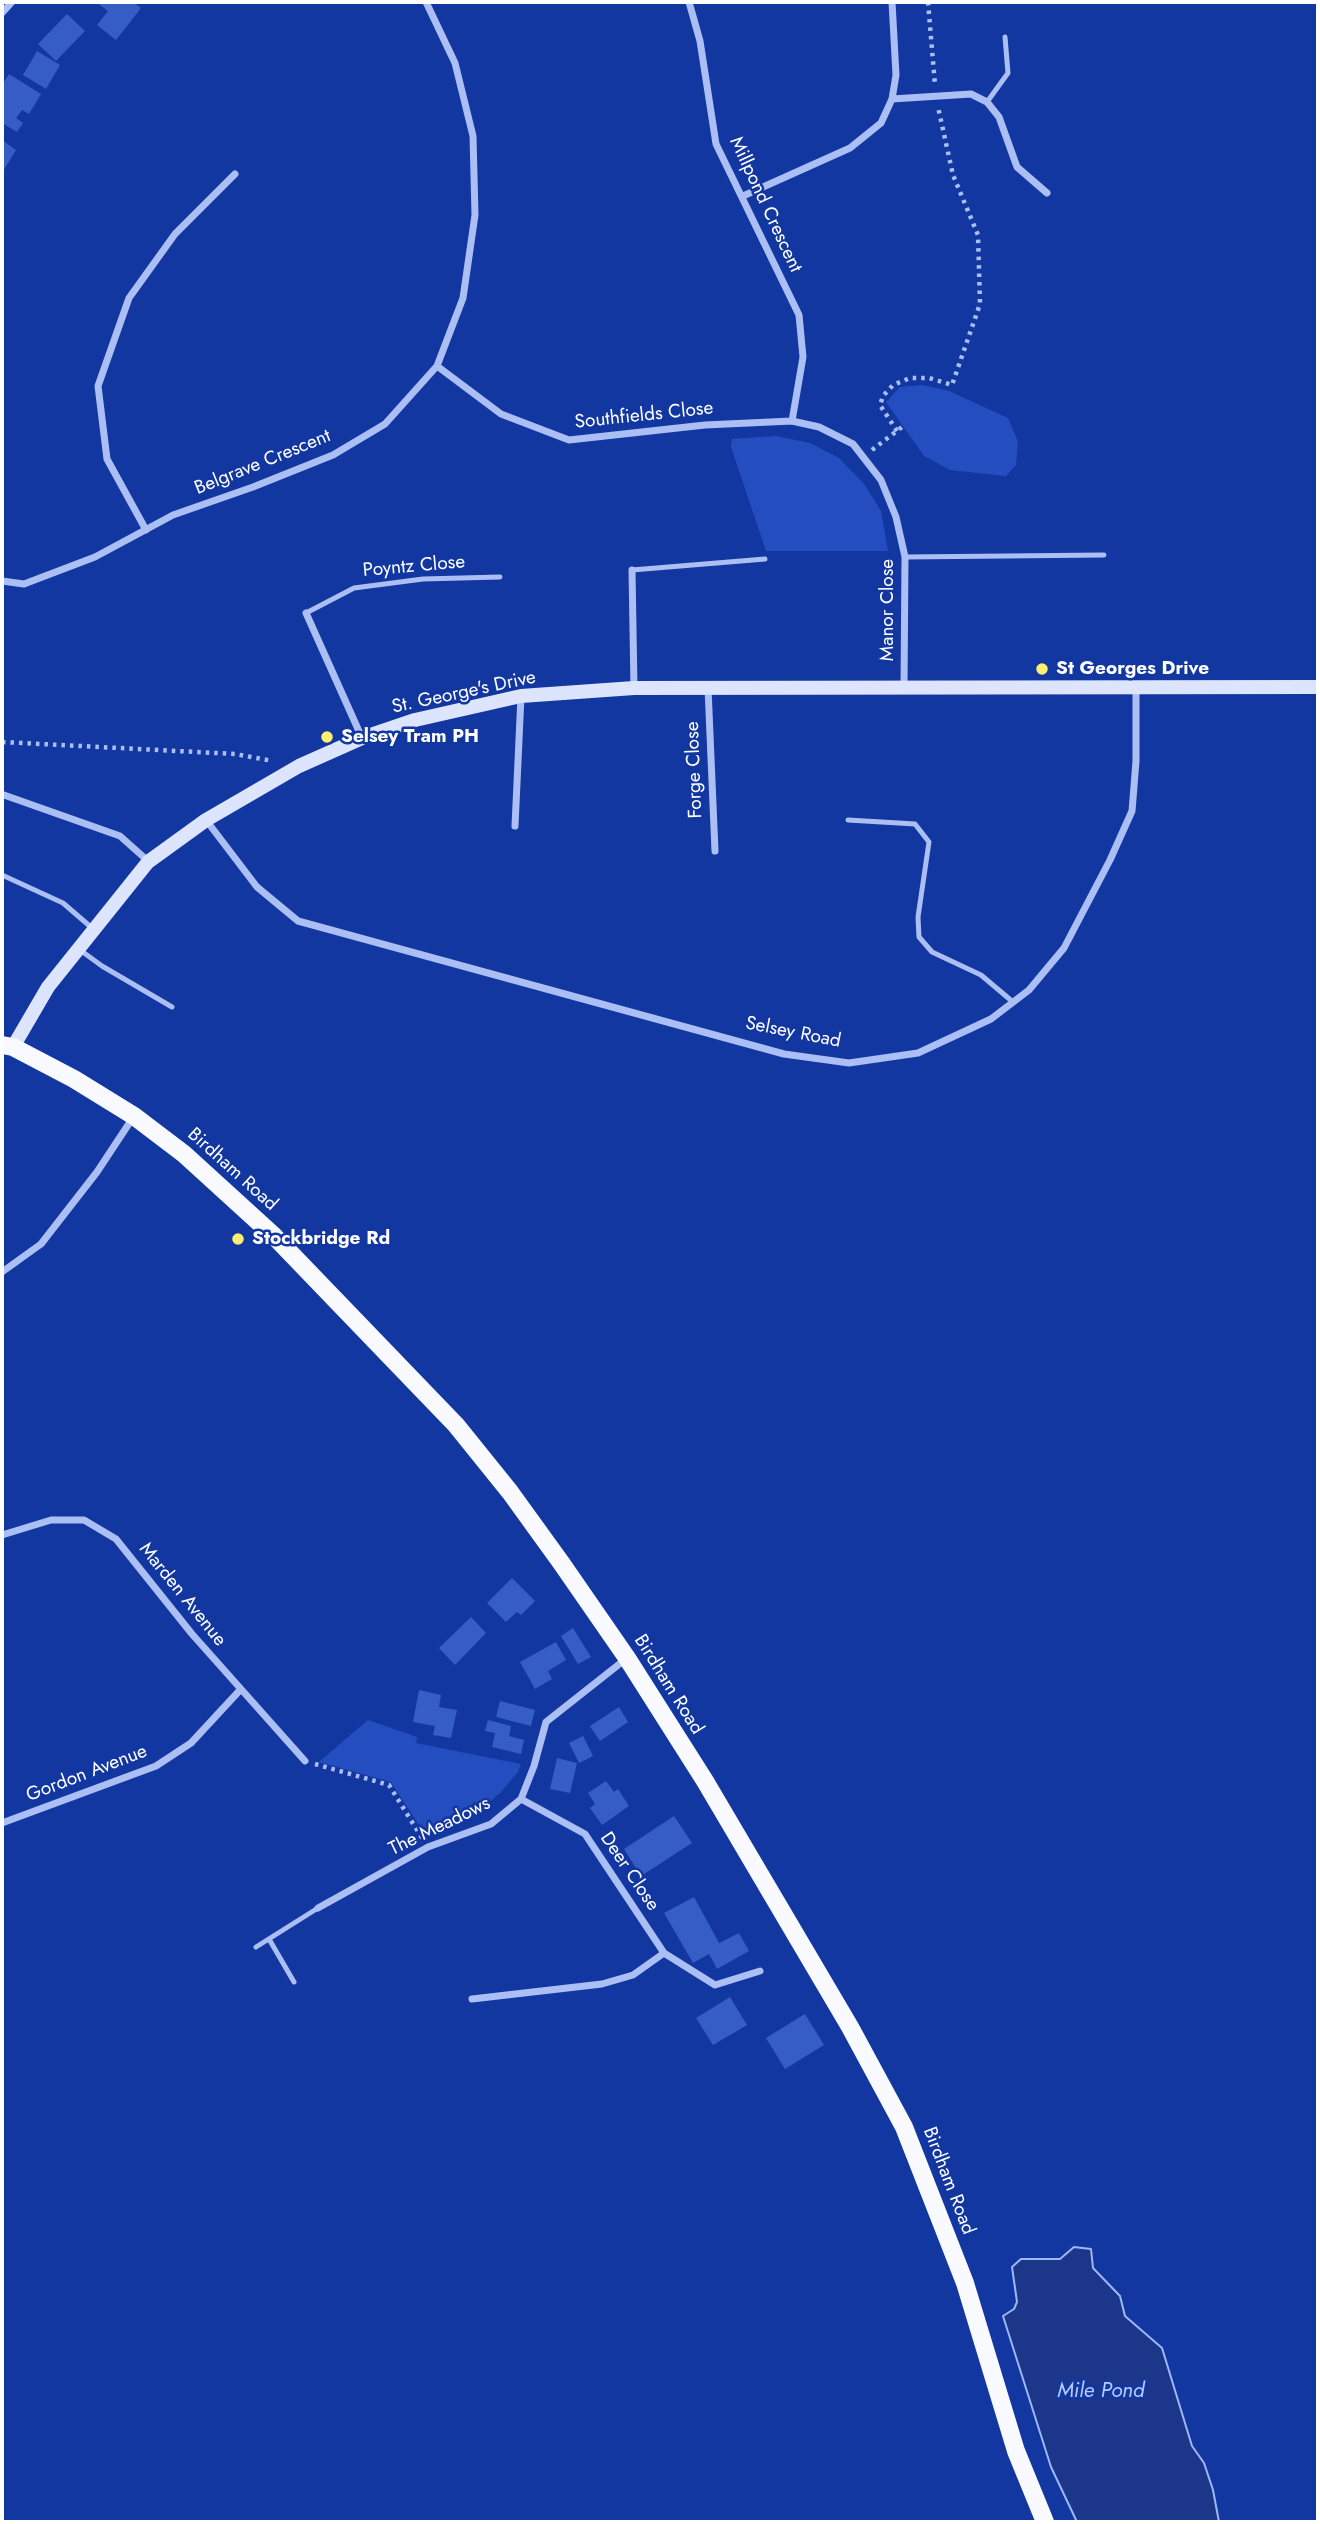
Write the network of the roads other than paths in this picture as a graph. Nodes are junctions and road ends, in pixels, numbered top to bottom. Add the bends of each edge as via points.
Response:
1 (12, 2) edge
2 (426, 2) edge
3 (689, 2) edge
4 (892, 2) edge
5 (2, 13) edge
6 (1005, 37) dead end
7 (892, 99) junction
8 (987, 102) junction
9 (235, 174) dead end
10 (1047, 193) dead end
11 (743, 196) junction
12 (437, 366) junction
13 (792, 421) junction
14 (146, 530) junction
15 (1104, 555) dead end
16 (905, 557) junction
17 (765, 559) dead end
18 (632, 570) joint
19 (500, 577) dead end
20 (2, 581) edge
21 (306, 613) joint
22 (1136, 687) junction
23 (1318, 687) edge
24 (634, 688) junction
25 (708, 688) junction
26 (904, 688) junction
27 (521, 696) junction
28 (362, 738) junction
29 (4, 795) dead end
30 (206, 820) junction
31 (848, 820) dead end
32 (515, 826) dead end
33 (715, 851) dead end
34 (148, 862) junction
35 (2, 875) edge
36 (93, 929) junction
37 (78, 949) junction
38 (1013, 1002) junction
39 (172, 1007) dead end
40 (7, 1046) edge
41 (134, 1116) junction
42 (2, 1272) edge
43 (2, 1535) edge
44 (627, 1658) junction
45 (240, 1689) junction
46 (305, 1761) road end
47 (521, 1799) junction
48 (2, 1824) edge
49 (318, 1908) joint
50 (269, 1939) junction
51 (256, 1947) dead end
52 (664, 1953) junction
53 (760, 1971) dead end
54 (294, 1982) dead end
55 (472, 1998) dead end
56 (1045, 2522) edge

1 - 5 street
2 - 12 street, Belgrave Crescent via 455,63 473,136 475,215 463,298
3 - 11 street, Millpond Crescent via 700,41 716,144
4 - 7 street via 896,75
6 - 8 lane via 1008,73
7 - 8 street via 971,94
7 - 11 street via 881,123 850,148
8 - 10 street via 999,117 1017,167
9 - 14 street via 175,234 129,298 98,386 107,459
11 - 13 street, Millpond Crescent via 799,315 803,357
12 - 13 street, Southfields Close via 501,414 569,440
12 - 14 street, Belgrave Crescent via 385,424 333,455 173,514
13 - 16 street, Manor Close via 819,427 853,444 863,456 881,480
14 - 20 street, Belgrave Crescent via 96,557 24,584
15 - 16 lane
16 - 26 street, Manor Close
17 - 18 lane
18 - 24 street
19 - 21 lane, Poyntz Close via 423,579 354,588
21 - 28 street, Poyntz Close
22 - 23 main road
22 - 26 main road, St. George's Drive
22 - 38 street, Selsey Road via 1132,811 1064,948
24 - 25 main road, St. George's Drive
24 - 27 main road, St. George's Drive
25 - 26 main road, St. George's Drive
25 - 33 street, Forge Close
27 - 28 main road, St. George's Drive via 415,720
27 - 32 street
28 - 30 main road, St. George's Drive via 299,766
29 - 34 street via 120,836
30 - 34 main road, St. George's Drive
30 - 38 street, Selsey Road via 257,887 298,921 784,1054 849,1063 918,1053 991,1019
31 - 38 lane via 915,824 929,842 919,937 932,952 981,975
34 - 36 main road, St. George's Drive
35 - 36 lane via 63,903
36 - 37 main road, St. George's Drive
37 - 39 lane
37 - 40 main road, St. George's Drive
40 - 41 main road, Birdham Road via 75,1079
41 - 42 street via 41,1244
41 - 44 main road, Birdham Road via 184,1154 274,1236 456,1425 510,1492
43 - 45 street, Marden Avenue via 51,1520 84,1520 116,1539
44 - 47 street, The Meadows via 546,1722
44 - 56 main road, Birdham Road via 844,2015 904,2127 965,2283 1016,2451
45 - 46 street, Marden Avenue
45 - 48 street, Gordon Avenue via 191,1743 156,1766
47 - 49 street, The Meadows via 491,1824 428,1847
47 - 52 street, Deer Close via 584,1834
49 - 50 lane
50 - 51 lane
50 - 54 lane
52 - 53 street, Deer Close via 715,1985
52 - 55 street via 633,1975 602,1984

